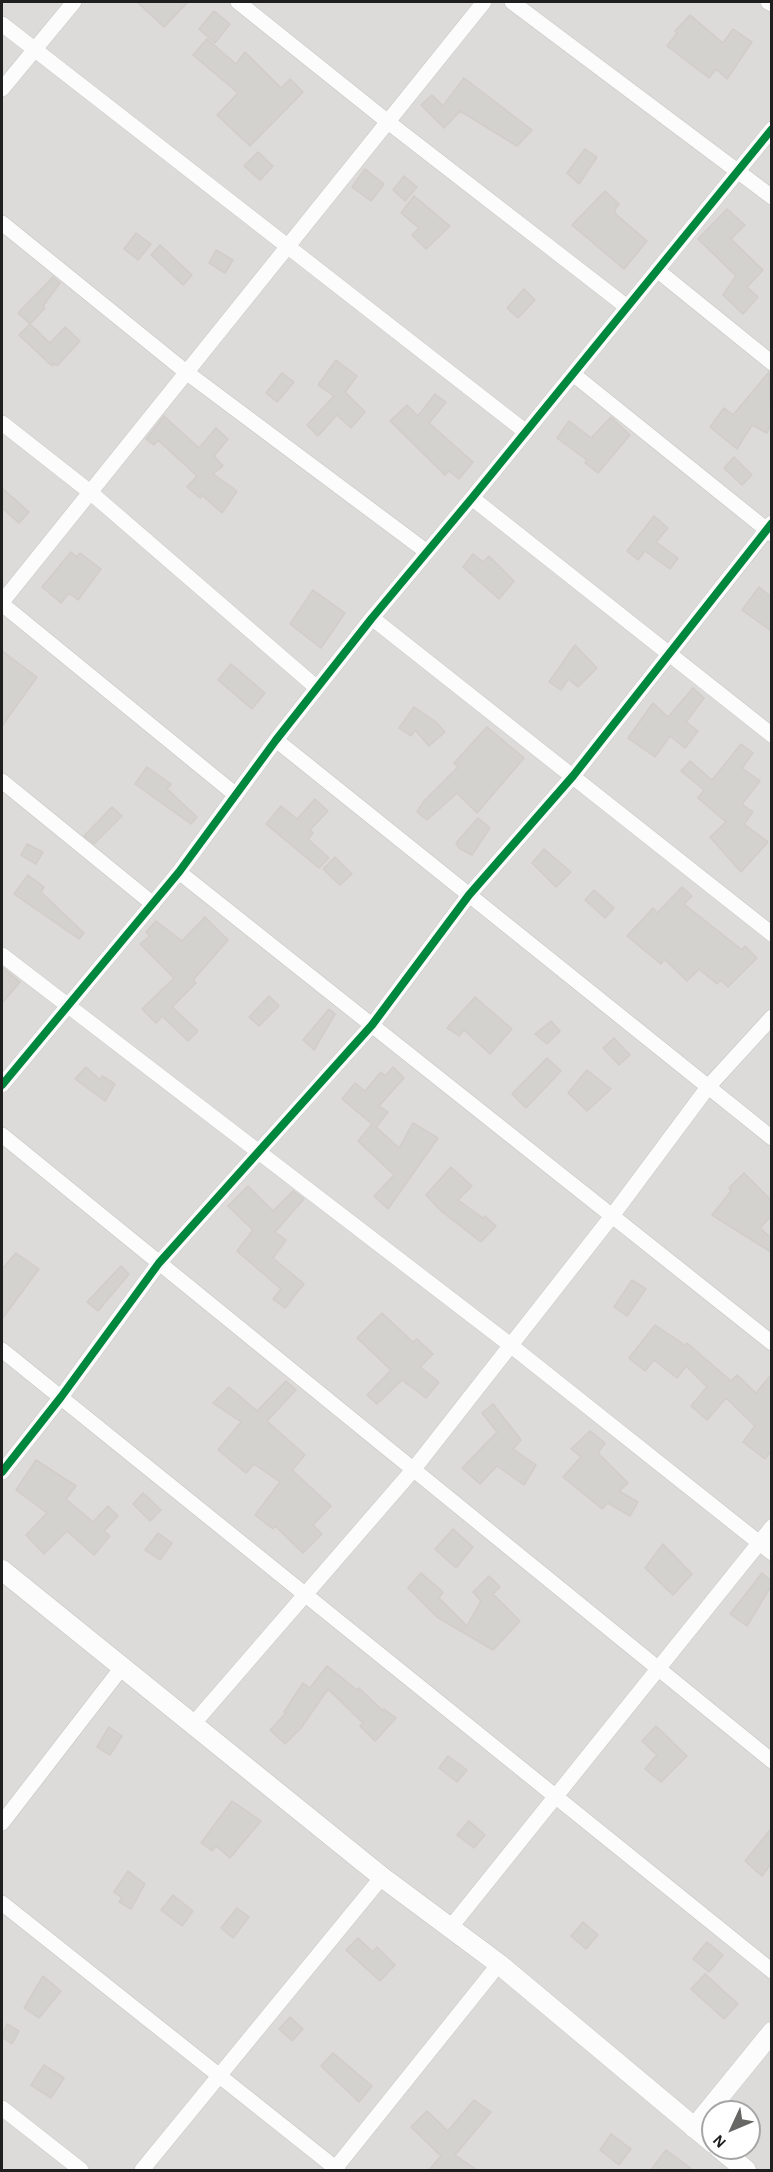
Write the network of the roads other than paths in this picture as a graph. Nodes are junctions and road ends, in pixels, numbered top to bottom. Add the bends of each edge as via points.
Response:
1 (74, 2) edge
2 (238, 2) edge
3 (484, 2) edge
4 (512, 2) edge
5 (2, 24) edge
6 (33, 50) junction
7 (2, 89) edge
8 (388, 122) junction
9 (771, 129) edge
10 (738, 170) junction
11 (771, 197) edge
12 (2, 223) edge
13 (288, 245) junction
14 (657, 270) junction
15 (627, 307) junction
16 (771, 363) edge
17 (186, 372) junction
18 (573, 374) junction
19 (2, 423) edge
20 (526, 432) junction
21 (90, 492) junction
22 (472, 498) junction
23 (770, 529) edge
24 (427, 552) junction
25 (2, 603) edge
26 (372, 618) junction
27 (669, 654) junction
28 (317, 688) junction
29 (771, 735) edge
30 (276, 740) junction
31 (573, 776) junction
32 (2, 781) edge
33 (236, 795) junction
34 (180, 872) junction
35 (470, 895) junction
36 (153, 904) junction
37 (771, 934) edge
38 (2, 955) edge
39 (67, 1007) junction
40 (771, 1017) edge
41 (372, 1025) junction
42 (2, 1085) edge
43 (708, 1087) junction
44 (2, 1135) edge
45 (771, 1138) edge
46 (258, 1152) junction
47 (612, 1216) junction
48 (159, 1263) junction
49 (771, 1343) edge
50 (509, 1344) junction
51 (2, 1350) edge
52 (61, 1398) junction
53 (413, 1470) junction
54 (2, 1472) edge
55 (771, 1527) edge
56 (765, 1548) edge
57 (2, 1570) edge
58 (306, 1596) junction
59 (123, 1666) junction
60 (658, 1669) junction
61 (194, 1723) junction
62 (771, 1761) edge
63 (555, 1797) junction
64 (2, 1822) edge
65 (382, 1876) junction
66 (2, 1903) edge
67 (450, 1928) junction
68 (499, 1964) junction
69 (771, 1971) edge
70 (771, 2032) edge
71 (219, 2076) junction
72 (2, 2108) edge
73 (694, 2128) junction
74 (701, 2134) edge
75 (734, 2160) edge
76 (81, 2170) edge
77 (142, 2170) edge
78 (336, 2170) edge
79 (746, 2170) edge

1 - 6 street
2 - 8 street
3 - 8 street
4 - 10 street
5 - 6 street
6 - 7 street
6 - 13 street
8 - 13 street
8 - 15 street
9 - 10 street
10 - 11 street
10 - 14 street
12 - 17 street
13 - 17 street
13 - 20 street
14 - 15 street
14 - 16 street
15 - 18 street
17 - 21 street
17 - 24 street
18 - 20 street
18 - 23 street
19 - 21 street
20 - 22 street
21 - 25 street
21 - 28 street
22 - 24 street
22 - 27 street
23 - 27 street
24 - 26 street
25 - 33 street
26 - 28 street
26 - 31 street
27 - 29 street
27 - 31 street
28 - 30 street
30 - 33 street
30 - 35 street
31 - 35 street
31 - 37 street
32 - 36 street
33 - 34 street
34 - 36 street
34 - 41 street
35 - 41 street
35 - 43 street
36 - 39 street
38 - 39 street
39 - 42 street
39 - 46 street
40 - 43 street
41 - 46 street
41 - 47 street
43 - 45 street
43 - 47 street
44 - 48 street
46 - 48 street
46 - 50 street
47 - 49 street
47 - 50 street
48 - 52 street
48 - 53 street
50 - 53 street
50 - 56 street
51 - 52 street
52 - 54 street
52 - 58 street
53 - 58 street
53 - 60 street
55 - 56 street
56 - 60 street
57 - 59 street
58 - 61 street
58 - 63 street
59 - 61 street
59 - 64 street
60 - 62 street
60 - 63 street
61 - 65 street
63 - 67 street
63 - 69 street
65 - 67 street
65 - 71 street
66 - 71 street
67 - 68 street
68 - 73 street
68 - 78 street
70 - 73 street
71 - 77 street
71 - 78 street
72 - 76 street
73 - 74 street
75 - 79 street

